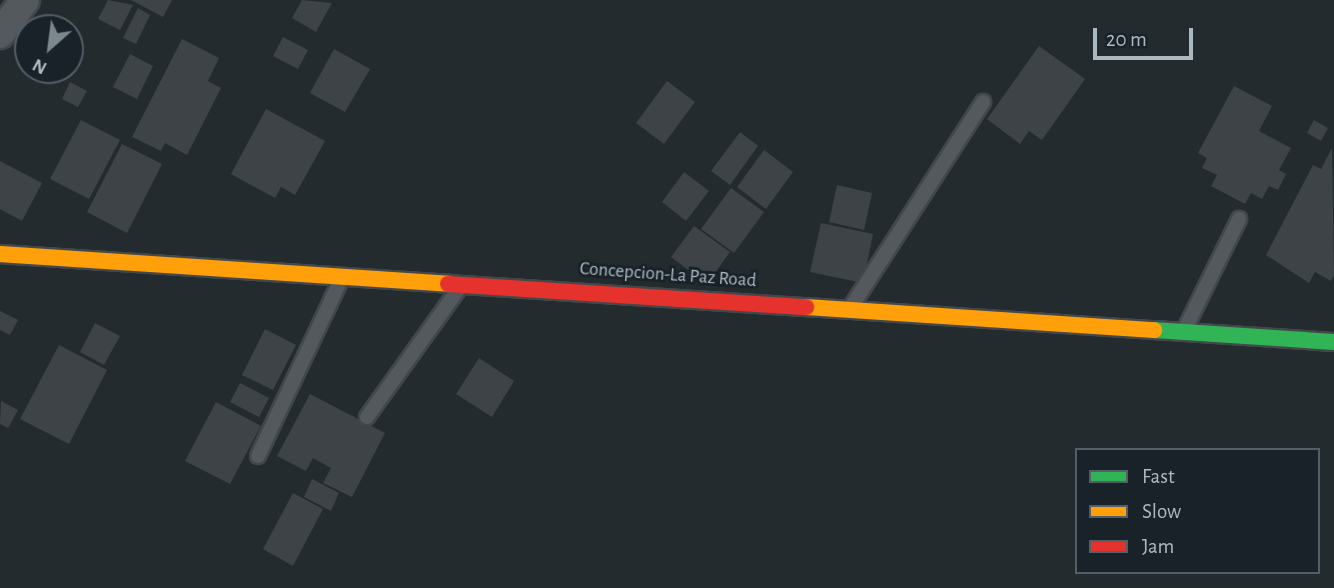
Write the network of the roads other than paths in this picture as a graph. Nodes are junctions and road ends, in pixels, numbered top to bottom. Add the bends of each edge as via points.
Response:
1 (983, 102) dead end
2 (1239, 219) dead end
3 (0, 254) edge
4 (343, 275) junction
5 (463, 283) junction
6 (851, 308) junction
7 (1183, 332) junction
8 (1334, 342) edge
9 (367, 417) dead end
10 (258, 456) dead end

1 - 6 lane
2 - 7 lane
3 - 4 main road, Concepcion-La Paz Road
4 - 5 main road, Concepcion-La Paz Road
4 - 10 lane
5 - 6 main road, Concepcion-La Paz Road
5 - 9 lane
6 - 7 main road, Concepcion-La Paz Road
7 - 8 main road, Concepcion-La Paz Road

